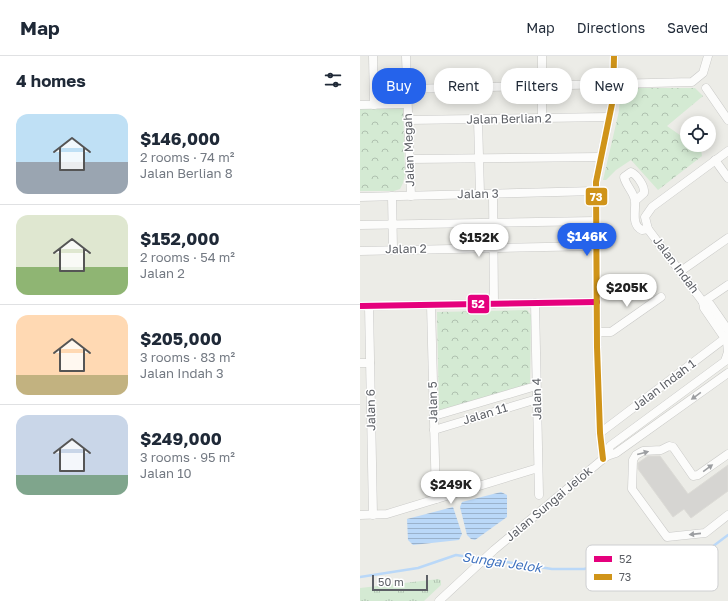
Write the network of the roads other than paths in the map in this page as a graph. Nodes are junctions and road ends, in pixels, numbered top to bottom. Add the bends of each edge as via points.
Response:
1 (373, 56) edge
2 (406, 56) edge
3 (542, 56) edge
4 (614, 56) edge
5 (708, 56) edge
6 (406, 68) edge
7 (542, 68) edge
8 (614, 68) edge
9 (638, 83) edge
10 (501, 86) edge
11 (426, 88) edge
12 (706, 88) dead end
13 (407, 104) joint
14 (542, 104) edge
15 (612, 104) edge
16 (360, 105) edge
17 (374, 105) junction
18 (610, 117) junction
19 (542, 118) junction
20 (478, 119) junction
21 (408, 120) junction
22 (728, 120) edge
23 (728, 151) edge
24 (601, 157) junction
25 (410, 159) junction
26 (480, 159) junction
27 (715, 160) junction
28 (728, 178) edge
29 (596, 192) junction
30 (480, 194) junction
31 (493, 194) junction
32 (392, 196) junction
33 (411, 196) junction
34 (360, 197) edge
35 (635, 201) dead end
36 (596, 221) junction
37 (493, 223) junction
38 (360, 225) edge
39 (392, 225) junction
40 (648, 228) junction
41 (728, 238) edge
42 (596, 246) junction
43 (494, 248) junction
44 (393, 249) junction
45 (360, 251) edge
46 (681, 271) junction
47 (728, 285) edge
48 (661, 296) dead end
49 (597, 302) junction
50 (703, 302) junction
51 (535, 303) junction
52 (494, 304) junction
53 (431, 305) junction
54 (360, 306) edge
55 (369, 306) junction
56 (728, 330) edge
57 (597, 332) junction
58 (727, 340) edge
59 (727, 360) edge
60 (370, 363) junction
61 (360, 364) edge
62 (728, 373) edge
63 (536, 386) junction
64 (537, 399) junction
65 (434, 416) junction
66 (434, 430) junction
67 (600, 433) junction
68 (728, 454) edge
69 (605, 457) junction
70 (538, 468) junction
71 (539, 495) dead end
72 (436, 499) junction
73 (360, 515) edge
74 (373, 515) junction
75 (728, 515) edge
76 (439, 601) edge

1 - 17 street
2 - 6 street, Jalan Megah
3 - 7 street
4 - 8 street
5 - 9 street via 703,73 692,82
10 - 11 street
12 - 22 street
13 - 17 street
13 - 21 street, Jalan Megah
14 - 19 street
15 - 18 street
16 - 17 street
18 - 19 street, Jalan Berlian 2
18 - 24 street
19 - 20 street, Jalan Berlian 2
20 - 21 street, Jalan Berlian 2
20 - 26 street
21 - 25 street, Jalan Megah
23 - 27 street
24 - 26 street
24 - 29 street
25 - 26 street
25 - 33 street, Jalan Megah
26 - 30 street
27 - 28 street
27 - 40 street via 652,207 645,217
29 - 31 street, Jalan 3
29 - 36 street
30 - 31 street, Jalan 3
30 - 33 street, Jalan 3
31 - 37 street
32 - 33 street, Jalan 3
32 - 34 street, Jalan 3
32 - 39 street
35 - 40 street, Jalan Indah via 635,222 639,229
36 - 37 street
36 - 42 street
37 - 39 street
37 - 43 street
38 - 39 street
39 - 44 street
40 - 46 street, Jalan Indah
41 - 46 street
42 - 43 street, Jalan 2
42 - 49 street
43 - 44 street, Jalan 2
43 - 52 street
44 - 45 street, Jalan 2
46 - 50 street, Jalan Indah
47 - 50 street
48 - 57 street via 611,332
49 - 51 street
49 - 57 street
50 - 56 street, Jalan Indah via 710,304
50 - 58 street, Jalan Indah via 704,308
51 - 52 street
51 - 63 street, Jalan 4
52 - 53 street
53 - 55 street
53 - 65 street, Jalan 5
54 - 55 street
55 - 60 street, Jalan 6
57 - 67 street
58 - 59 street
58 - 67 street, Jalan Indah 1
59 - 69 street, Jalan Sungai Jelok via 610,446
60 - 61 street
60 - 74 street, Jalan 6
62 -> 69 street, Jalan Sungai Jelok via 616,453
63 - 64 street, Jalan 4
63 - 65 street, Jalan 11
64 - 66 street, Jalan 11
64 - 70 street, Jalan 4
65 - 66 street, Jalan 5
66 - 72 street, Jalan 5
67 - 69 street
75 -> 68 street via 705,533 668,537 632,489 633,460 643,451 661,450 669,446 693,476
69 - 76 street, Jalan Sungai Jelok via 494,550
70 - 71 street, Jalan 4
70 - 72 street
72 - 74 street via 387,514
73 - 74 street

